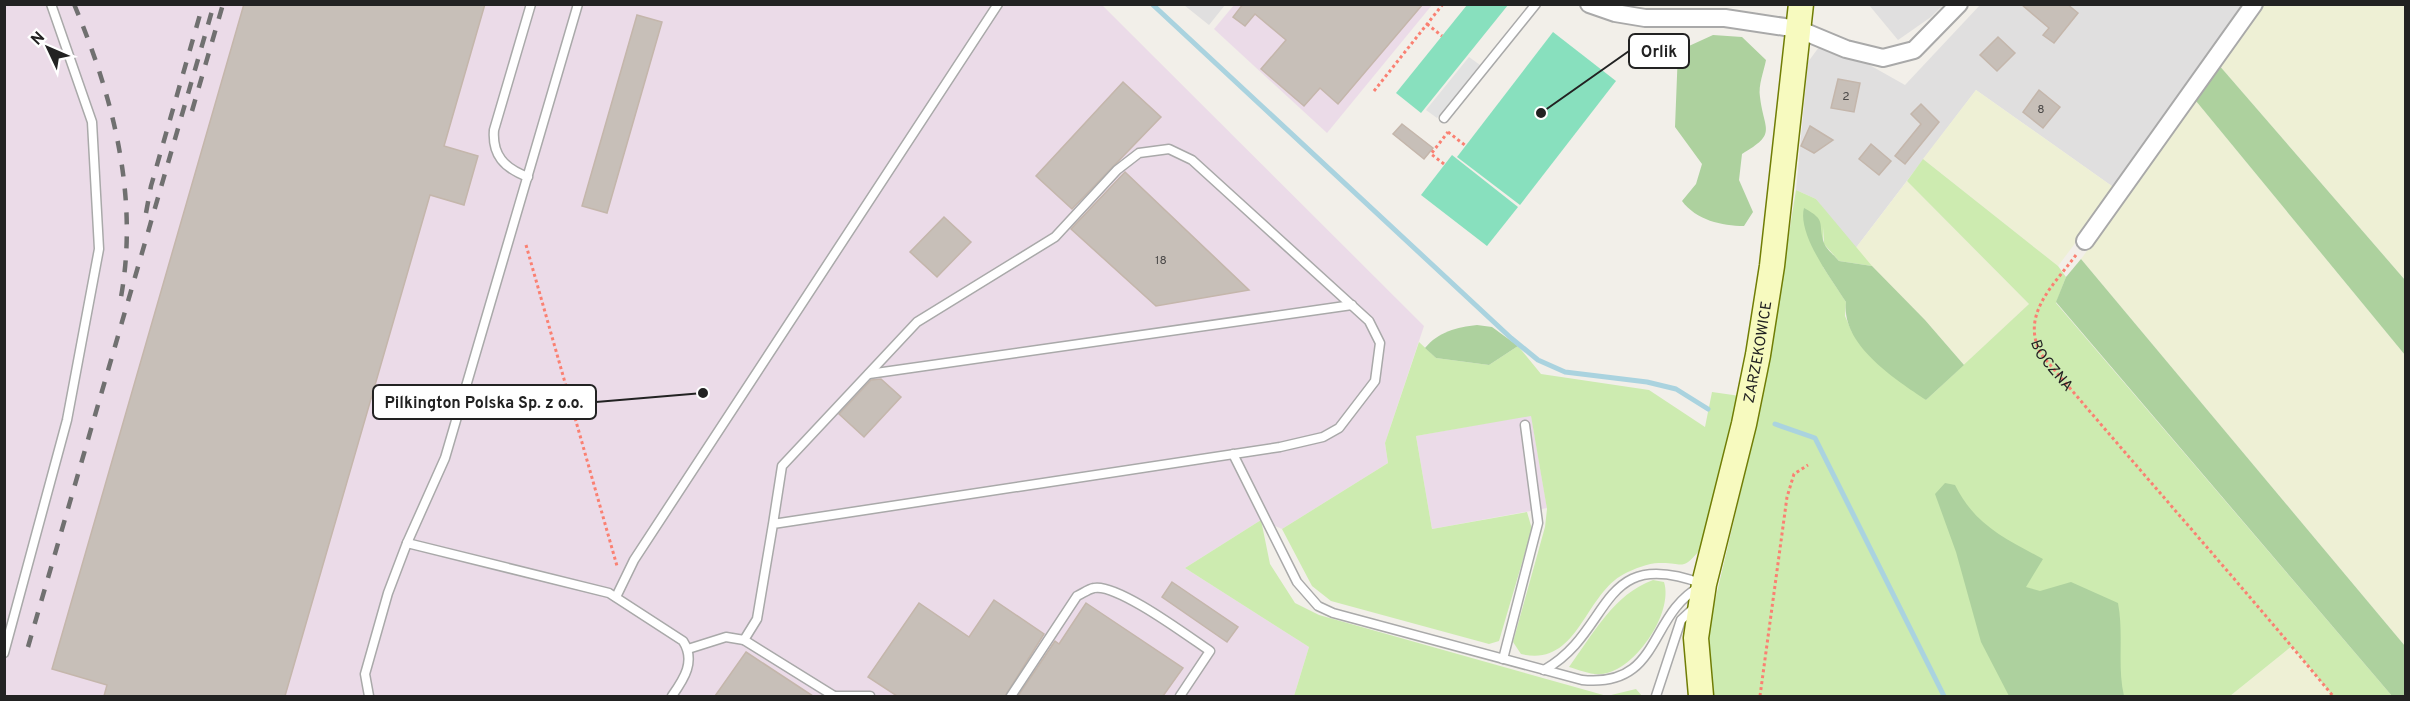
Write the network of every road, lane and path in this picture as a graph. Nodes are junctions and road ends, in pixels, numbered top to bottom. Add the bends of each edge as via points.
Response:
1 (51, 4) edge
2 (531, 4) edge
3 (578, 4) edge
4 (998, 4) edge
5 (1443, 4) edge
6 (1536, 4) edge
7 (1589, 4) edge
8 (1801, 4) edge
9 (1959, 4) edge
10 (2254, 4) edge
11 (1427, 24) junction
12 (1798, 29) junction
13 (1442, 36) dead end
14 (1374, 91) dead end
15 (1444, 118) joint
16 (1448, 132) junction
17 (1466, 146) dead end
18 (1444, 164) dead end
19 (528, 177) junction
20 (2085, 241) joint
21 (526, 245) dead end
22 (1352, 305) junction
23 (869, 374) junction
24 (1525, 425) dead end
25 (1233, 454) junction
26 (1808, 465) dead end
27 (773, 524) junction
28 (407, 543) junction
29 (619, 572) dead end
30 (1704, 585) junction
31 (616, 597) junction
32 (744, 640) junction
33 (688, 649) junction
34 (4, 653) edge
35 (1503, 659) junction
36 (1544, 670) junction
37 (369, 696) edge
38 (672, 696) edge
39 (835, 696) edge
40 (870, 696) edge
41 (1011, 696) edge
42 (1180, 696) edge
43 (1656, 696) edge
44 (1701, 696) edge
45 (1760, 696) edge
46 (2333, 696) edge

1 - 34 lane via 92,122 99,249 67,420
2 - 19 lane via 493,142 501,161
3 - 19 lane
4 - 31 lane via 634,560
5 - 11 path
6 - 15 lane
7 - 12 street via 1645,18 1725,18
8 - 12 street, ZARZEKOWICE
9 - 12 street via 1914,50 1883,58 1865,56
10 - 20 street
11 - 13 path
11 - 14 path
12 - 30 street, ZARZEKOWICE via 1772,266 1758,355
15 - 16 path via 1453,126
16 - 17 path
16 - 18 path via 1431,154
19 - 28 lane via 445,458
20 - 46 path, BOCZNA via 2039,308 2033,339
21 - 29 path
22 - 23 lane
22 - 23 lane via 1192,160 1169,149 1139,153 1117,170 1055,237 917,322
22 - 25 lane via 1369,321 1380,343 1375,381 1339,428 1323,437
23 - 27 lane via 782,466
24 - 35 lane via 1538,523
25 - 27 lane
25 - 35 lane via 1297,582 1318,606
26 - 45 path via 1794,474 1787,497
27 - 32 lane via 757,619
28 - 31 lane via 582,585
28 - 37 lane via 365,674
30 - 36 lane via 1676,574 1652,572 1632,579 1618,588 1567,654
30 - 36 lane via 1677,603 1649,653 1616,678 1601,682 1582,680
30 - 43 lane via 1694,608 1681,620
30 - 44 street, ZARZEKOWICE via 1696,638
31 - 33 lane via 683,641
32 - 33 lane via 726,637
32 - 39 lane
33 - 38 lane via 686,676
35 - 36 lane
39 - 40 lane
41 - 42 lane via 1077,596 1094,588 1108,589 1139,604 1210,651

